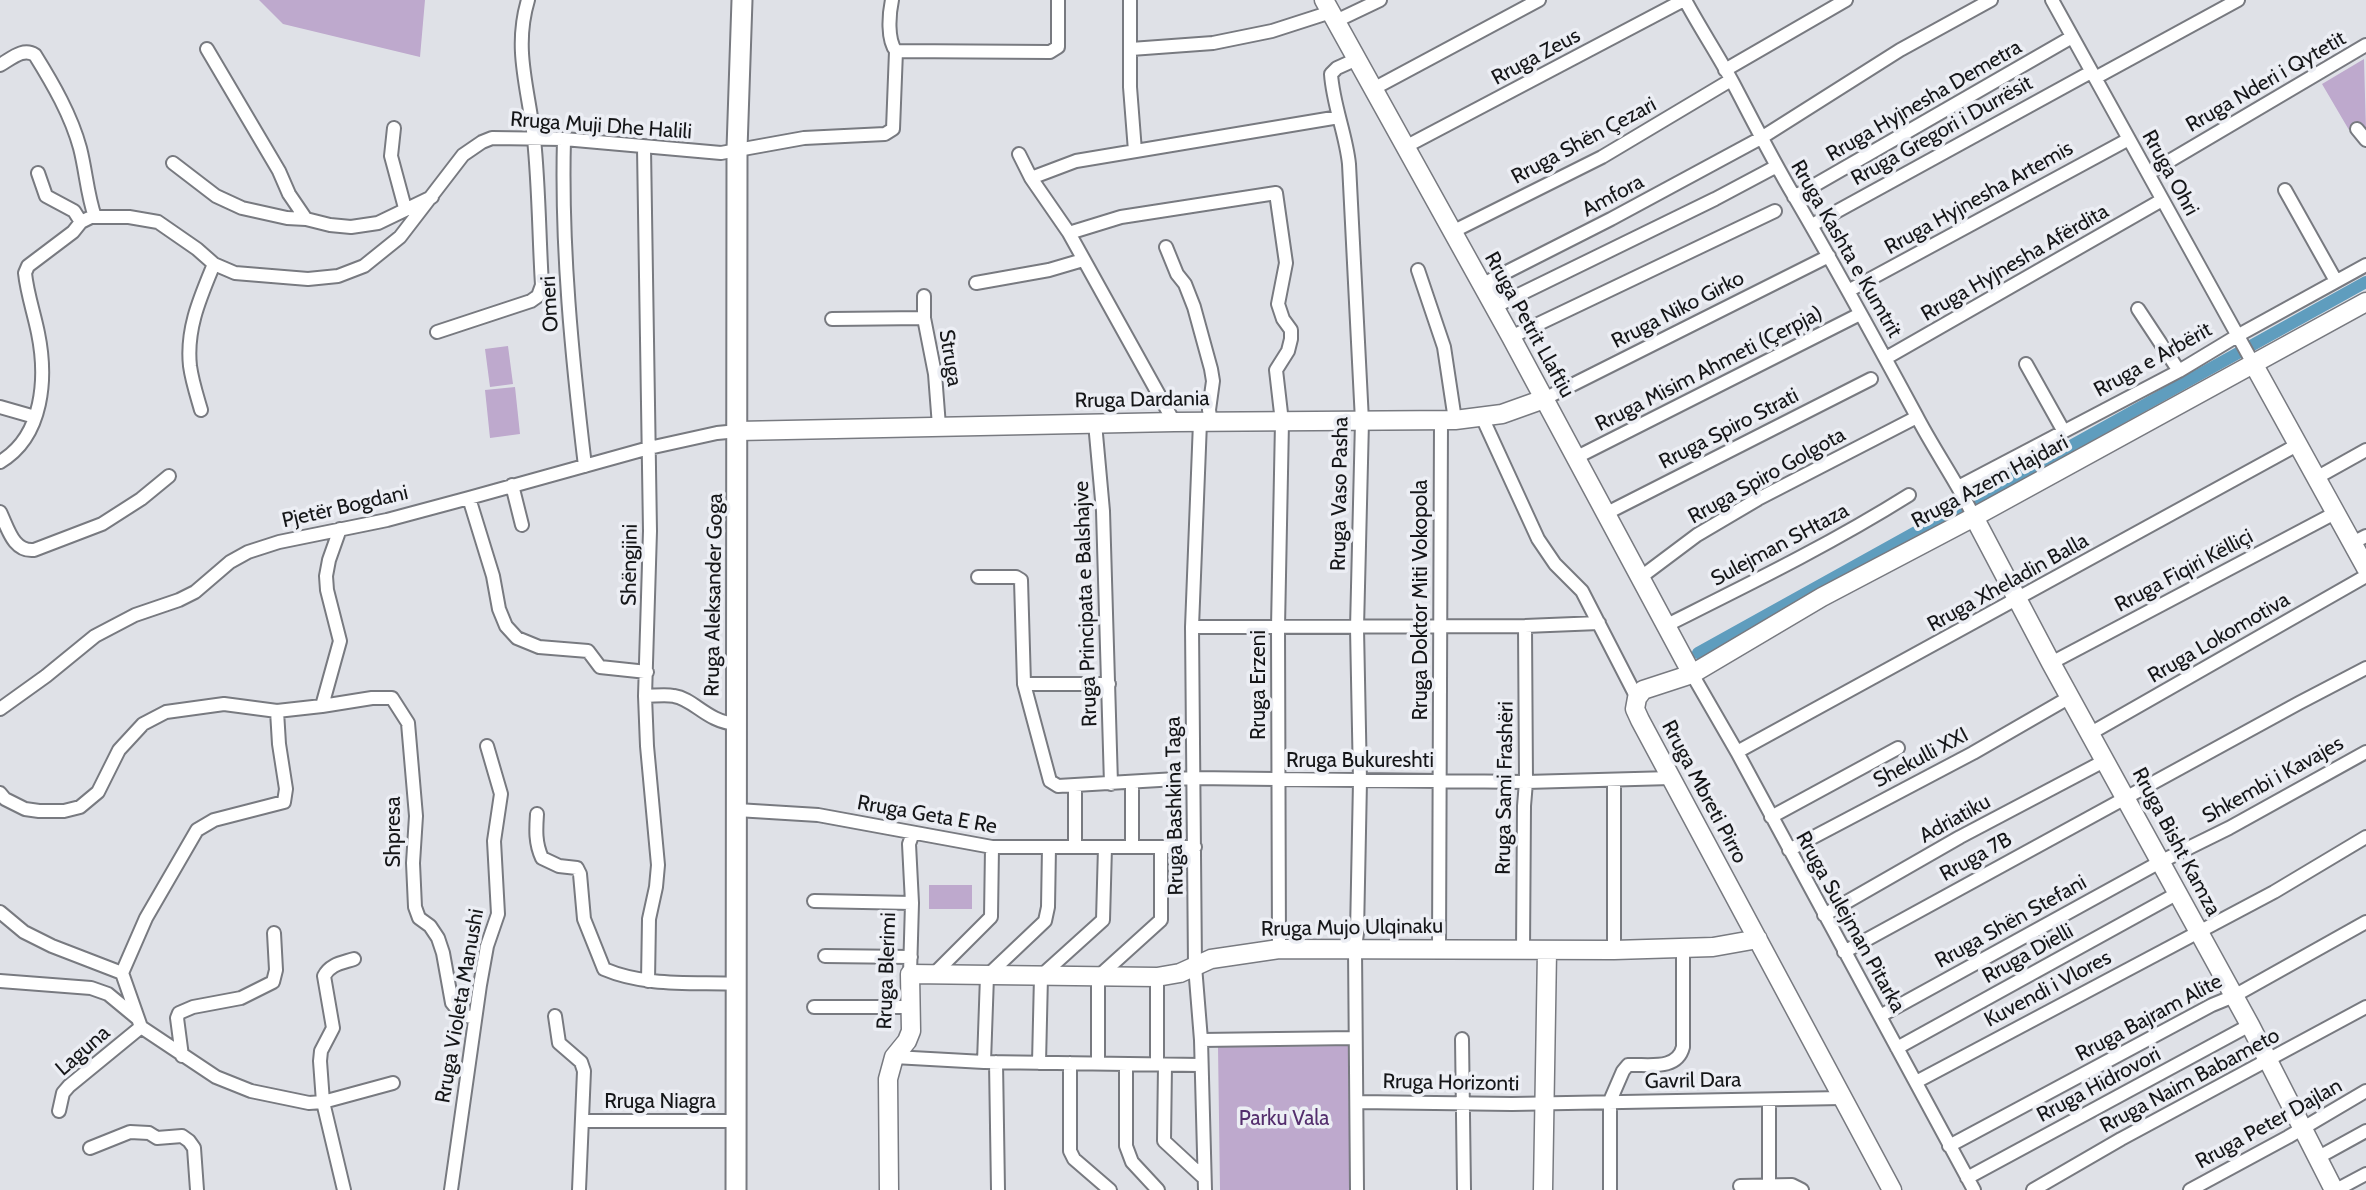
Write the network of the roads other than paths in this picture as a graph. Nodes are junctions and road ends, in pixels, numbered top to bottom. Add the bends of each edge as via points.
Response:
1 (528, 0) edge
2 (742, 0) edge
3 (892, 0) edge
4 (1058, 0) edge
5 (1130, 0) edge
6 (1380, 0) edge
7 (1539, 0) edge
8 (1684, 0) edge
9 (1846, 0) edge
10 (1991, 0) edge
11 (2238, 0) edge
12 (2057, 2) edge
13 (1330, 11) edge
14 (2072, 37) junction
15 (2366, 45) edge
16 (207, 48) dead end
17 (1131, 49) junction
18 (896, 51) junction
19 (1357, 60) junction
20 (0, 65) edge
21 (1728, 75) junction
22 (2093, 75) junction
23 (1373, 89) junction
24 (1339, 117) junction
25 (394, 128) dead end
26 (2357, 129) dead end
27 (1761, 138) junction
28 (534, 139) junction
29 (564, 139) junction
30 (2129, 139) junction
31 (2366, 140) edge
32 (1405, 147) junction
33 (644, 148) junction
34 (737, 149) junction
35 (1135, 151) junction
36 (1019, 154) dead end
37 (173, 163) dead end
38 (1777, 166) junction
39 (38, 173) dead end
40 (2148, 173) junction
41 (1031, 178) junction
42 (2285, 191) dead end
43 (432, 197) junction
44 (1794, 197) junction
45 (2162, 200) junction
46 (405, 208) junction
47 (1774, 211) dead end
48 (95, 217) junction
49 (306, 219) junction
50 (81, 222) junction
51 (1812, 225) junction
52 (1452, 232) junction
53 (1069, 233) junction
54 (1166, 247) dead end
55 (1829, 256) junction
56 (1083, 260) junction
57 (214, 264) junction
58 (2366, 265) edge
59 (1418, 270) dead end
60 (2336, 281) junction
61 (975, 283) dead end
62 (1481, 285) junction
63 (1849, 291) junction
64 (924, 296) dead end
65 (2366, 302) edge
66 (1493, 307) junction
67 (2138, 309) dead end
68 (1860, 314) junction
69 (924, 318) junction
70 (832, 319) dead end
71 (437, 332) dead end
72 (1511, 337) junction
73 (2239, 339) junction
74 (1886, 358) junction
75 (2252, 363) junction
76 (2026, 364) dead end
77 (2179, 371) junction
78 (1871, 379) dead end
79 (1544, 399) junction
80 (0, 407) edge
81 (201, 410) dead end
82 (36, 417) junction
83 (1482, 417) junction
84 (1917, 417) junction
85 (1448, 420) junction
86 (1362, 421) junction
87 (1174, 422) junction
88 (1205, 422) junction
89 (1282, 422) junction
90 (1095, 423) junction
91 (939, 426) junction
92 (2063, 430) junction
93 (738, 431) junction
94 (2297, 445) junction
95 (649, 447) junction
96 (2366, 450) edge
97 (1576, 457) junction
98 (0, 462) edge
99 (585, 466) junction
100 (169, 476) dead end
101 (2316, 478) junction
102 (512, 485) junction
103 (1960, 490) junction
104 (1909, 495) dead end
105 (469, 498) junction
106 (0, 512) edge
107 (2335, 513) junction
108 (1605, 514) junction
109 (1972, 514) junction
110 (522, 526) dead end
111 (340, 529) junction
112 (2359, 539) edge
113 (2366, 568) edge
114 (2366, 576) edge
115 (978, 577) dead end
116 (1641, 577) junction
117 (2018, 599) junction
118 (1599, 623) junction
119 (1439, 625) junction
120 (1667, 625) junction
121 (1525, 626) junction
122 (1192, 627) junction
123 (1278, 627) junction
124 (1357, 628) junction
125 (2051, 663) junction
126 (2366, 668) edge
127 (647, 672) junction
128 (1692, 674) junction
129 (1024, 684) junction
130 (1109, 684) junction
131 (645, 695) junction
132 (2070, 697) junction
133 (1637, 698) junction
134 (322, 706) junction
135 (0, 709) edge
136 (277, 711) junction
137 (736, 724) junction
138 (2091, 733) junction
139 (487, 746) dead end
140 (1898, 748) dead end
141 (1737, 752) junction
142 (2366, 752) edge
143 (2105, 760) junction
144 (1193, 778) junction
145 (1671, 778) junction
146 (1278, 780) junction
147 (1439, 780) junction
148 (1360, 781) junction
149 (1614, 781) junction
150 (1132, 782) junction
151 (1526, 782) junction
152 (1111, 784) junction
153 (1075, 786) junction
154 (0, 793) edge
155 (2126, 796) junction
156 (737, 810) junction
157 (537, 814) dead end
158 (1771, 817) junction
159 (914, 833) junction
160 (2366, 837) edge
161 (992, 847) junction
162 (1049, 847) junction
163 (1075, 847) junction
164 (1105, 847) junction
165 (1132, 847) junction
166 (1161, 847) junction
167 (1195, 847) junction
168 (1789, 850) junction
169 (2160, 862) junction
170 (2178, 893) junction
171 (814, 901) dead end
172 (912, 904) junction
173 (0, 912) edge
174 (1824, 915) junction
175 (2366, 922) edge
176 (2199, 931) junction
177 (274, 933) dead end
178 (1758, 939) junction
179 (1355, 948) junction
180 (1439, 948) junction
181 (1683, 948) junction
182 (1279, 949) junction
183 (1614, 950) junction
184 (1523, 951) junction
185 (1547, 951) junction
186 (1844, 952) junction
187 (825, 956) dead end
188 (354, 958) dead end
189 (910, 966) junction
190 (1195, 966) junction
191 (122, 972) junction
192 (934, 975) junction
193 (987, 976) junction
194 (1041, 976) junction
195 (1098, 977) junction
196 (1157, 977) junction
197 (0, 981) edge
198 (648, 981) junction
199 (738, 984) junction
200 (2234, 996) junction
201 (814, 1007) dead end
202 (911, 1007) junction
203 (2366, 1007) edge
204 (555, 1016) dead end
205 (1880, 1016) junction
206 (475, 1018) junction
207 (139, 1023) junction
208 (2249, 1025) junction
209 (1355, 1038) junction
210 (1462, 1039) dead end
211 (1201, 1040) junction
212 (1897, 1048) junction
213 (182, 1056) junction
214 (894, 1057) junction
215 (2268, 1061) junction
216 (990, 1062) junction
217 (1039, 1063) junction
218 (1070, 1063) junction
219 (1098, 1064) junction
220 (1126, 1064) junction
221 (1161, 1064) junction
222 (1201, 1065) junction
223 (1916, 1082) junction
224 (393, 1083) dead end
225 (2366, 1091) edge
226 (1842, 1098) junction
227 (1769, 1100) junction
228 (1610, 1101) junction
229 (324, 1102) junction
230 (1358, 1102) junction
231 (1464, 1102) junction
232 (1544, 1103) junction
233 (59, 1111) dead end
234 (582, 1121) junction
235 (738, 1121) junction
236 (2302, 1128) junction
237 (2366, 1131) edge
238 (1949, 1146) junction
239 (90, 1148) dead end
240 (2317, 1158) junction
241 (2366, 1174) edge
242 (1967, 1178) junction
243 (1205, 1184) edge
244 (1769, 1184) junction
245 (1740, 1186) dead end
246 (197, 1190) edge
247 (344, 1190) edge
248 (451, 1190) edge
249 (579, 1190) edge
250 (736, 1190) edge
251 (889, 1190) edge
252 (998, 1190) edge
253 (1110, 1190) edge
254 (1158, 1190) edge
255 (1357, 1190) edge
256 (1464, 1190) edge
257 (1543, 1190) edge
258 (1609, 1190) edge
259 (1802, 1190) edge
260 (1892, 1190) edge
261 (1974, 1190) edge
262 (2033, 1190) edge
263 (2190, 1190) edge
264 (2335, 1190) edge

1 - 28 street via 521,52
2 - 34 main road, Rruga Aleksander Goga
3 - 18 street via 891,38
4 - 18 street via 1058,47 1050,52
5 - 17 street
6 - 13 street
7 - 23 street
8 - 21 street, Rruga Kashta e Kumtrit
8 - 32 street, Rruga Zeus
9 - 21 street, Rruga Shën Çezari
10 - 27 street, Amfora via 1900,50
11 - 22 street, Rruga Gregori i Durrësit
12 - 14 street, Rruga Ohri
13 - 17 street via 1272,31 1213,43
13 - 19 street, Rruga Petrit Llaftiu
14 - 22 street, Rruga Ohri
14 - 44 street, Rruga Hyjnesha Demetra
15 - 40 street, Rruga Nderi i Qytetit
16 - 49 street
17 - 35 street
18 - 34 street, Rruga Muji Dhe Halili via 893,129 884,134 804,138
19 - 23 street, Rruga Petrit Llaftiu
19 - 24 street, Rruga Vaso Pasha via 1331,75
20 - 48 street via 29,51 41,64 80,146
21 - 27 street, Rruga Kashta e Kumtrit
21 - 52 street, Rruga Shën Çezari via 1602,157
22 - 30 street, Rruga Ohri
22 - 51 street, Rruga Gregori i Durrësit
23 - 32 street, Rruga Petrit Llaftiu
24 - 35 street
24 - 86 street, Rruga Vaso Pasha via 1349,164
25 - 46 street via 391,156
26 - 31 street
27 - 38 street, Rruga Kashta e Kumtrit
27 - 62 street, Amfora
28 - 29 street, Rruga Muji Dhe Halili
28 - 43 street, Rruga Muji Dhe Halili via 482,142 463,155
28 - 71 street via 542,285 538,296
29 - 33 street, Rruga Muji Dhe Halili
29 - 99 street, Omeri via 567,285
30 - 40 street, Rruga Ohri
30 - 63 street, Rruga Hyjnesha Artemis
32 - 52 street, Rruga Petrit Llaftiu
33 - 34 street, Rruga Muji Dhe Halili via 720,153
33 - 95 street, Shëngjini
34 - 93 main road, Rruga Aleksander Goga
35 - 41 street via 1076,161
36 - 41 street
37 - 49 street via 216,197 243,208
38 - 44 street, Rruga Kashta e Kumtrit
38 - 66 street
39 - 50 street via 46,196 74,211
40 - 45 street, Rruga Ohri
41 - 53 street
42 - 60 street
43 - 46 street
43 - 57 street, Rruga Muji Dhe Halili via 400,237 363,266 338,275 282,278 235,273
44 - 51 street, Rruga Kashta e Kumtrit
45 - 73 street, Rruga Ohri
45 - 74 street, Rruga Hyjnesha Afërdita
46 - 49 street via 378,223 351,228
47 - 72 street
48 - 50 street, Rruga Muji Dhe Halili
48 - 57 street, Rruga Muji Dhe Halili via 158,222
50 - 82 street, Rruga Muji Dhe Halili via 25,273 42,361
51 - 55 street, Rruga Kashta e Kumtrit
52 - 62 street, Rruga Petrit Llaftiu
53 - 56 street
53 - 89 street, Rruga Erzeni via 1121,217 1276,193 1286,263 1278,304 1291,330 1288,351 1276,370
54 - 88 street, Rruga Bashkina Taga via 1194,307 1211,369
55 - 63 street, Rruga Kashta e Kumtrit
55 - 79 street, Rruga Niko Girko
56 - 61 street
56 - 87 street
57 - 81 street via 195,307 190,334 190,367
58 - 60 street, Rruga e Arbërit
59 - 85 street via 1444,347
60 - 73 street, Rruga e Arbërit
62 - 66 street, Rruga Petrit Llaftiu
63 - 68 street, Rruga Kashta e Kumtrit
64 - 69 street, Struga
65 - 75 street, Rruga Azem Hajdari
66 - 72 street, Rruga Petrit Llaftiu
67 - 77 street
68 - 74 street, Rruga Kashta e Kumtrit
68 - 97 street, Rruga Misim Ahmeti (Çerpja)
69 - 70 street
69 - 91 street, Struga
72 - 79 street, Rruga Petrit Llaftiu
73 - 75 street, Rruga Ohri
73 - 77 street, Rruga e Arbërit
74 - 84 street, Rruga Kashta e Kumtrit
75 - 94 street
75 - 109 street, Rruga Azem Hajdari
76 - 92 street
77 - 92 street, Rruga e Arbërit
78 - 108 street, Rruga Spiro Strati
79 - 83 street, Rruga Dardania
79 - 97 street, Rruga Petrit Llaftiu
80 - 82 street
82 - 98 street, Rruga Muji Dhe Halili via 17,448
83 - 85 street, Rruga Dardania
83 - 118 street, Rruga Mbreti Pirro via 1538,538 1581,591
84 - 103 street, Rruga Kashta e Kumtrit
84 - 116 street, Rruga Spiro Golgota via 1758,499
85 - 86 street, Rruga Dardania
85 - 119 street, Rruga Doktor Miti Vokopola
86 - 89 street, Rruga Dardania
86 - 124 street, Rruga Vaso Pasha
87 - 88 street, Rruga Dardania
87 - 90 street, Rruga Dardania
88 - 89 street, Rruga Dardania
88 - 122 street, Rruga Bashkina Taga
89 - 123 street, Rruga Erzeni
90 - 91 street, Rruga Dardania
90 - 130 street, Rruga Principata e Balshajve via 1104,524
91 - 93 street, Rruga Dardania
92 - 103 street, Rruga e Arbërit
93 - 95 street, Pjetër Bogdani
93 - 137 main road, Rruga Aleksander Goga
94 - 101 street
94 - 117 street, Rruga Xheladin Balla
95 - 99 street, Pjetër Bogdani
95 - 127 street, Shëngjini
96 - 101 street
97 - 108 street, Rruga Petrit Llaftiu
99 - 102 street, Pjetër Bogdani
100 - 106 street via 102,524 34,550 17,547
101 - 107 street
102 - 105 street, Pjetër Bogdani
102 - 110 street
103 - 109 street, Rruga Kashta e Kumtrit
104 - 120 street, Sulejman SHtaza via 1802,557
105 - 111 street, Pjetër Bogdani
105 - 127 street via 499,609 517,638 539,647 588,650 600,667
107 - 112 street
107 - 125 street, Rruga Fiqiri Këlliçi
108 - 116 street, Rruga Petrit Llaftiu
109 - 117 street, Rruga Bisht Kamza
109 - 128 street, Rruga Azem Hajdari
111 - 134 street via 326,576 340,641
111 - 135 street, Pjetër Bogdani via 248,552 195,592 95,636
112 - 113 street
114 - 138 street, Rruga Lokomotiva
115 - 129 street via 1021,580
116 - 120 street, Rruga Petrit Llaftiu
117 - 125 street, Rruga Bisht Kamza
117 - 141 street, Rruga Xheladin Balla
118 - 121 street
118 - 133 street, Rruga Mbreti Pirro
119 - 121 street
119 - 124 street
119 - 147 street, Rruga Doktor Miti Vokopola
120 - 128 street, Rruga Petrit Llaftiu
121 - 151 street, Rruga Sami Frashëri
122 - 123 street
122 - 144 street, Rruga Bashkina Taga
123 - 124 street
123 - 146 street, Rruga Erzeni
124 - 148 street, Rruga Vaso Pasha
125 - 132 street, Rruga Bisht Kamza
126 - 155 street, Rruga 7B
127 - 131 street, Shëngjini
128 - 133 street, Rruga Azem Hajdari via 1643,690
128 - 141 street, Rruga Sulejman Pitarka
129 - 130 street
129 - 153 street, Rruga Bukureshti via 1050,780 1058,786
130 - 152 street, Rruga Principata e Balshajve
131 - 137 street via 676,696 705,715
131 - 198 street, Shëngjini via 658,865 649,919
132 - 138 street, Rruga Bisht Kamza
132 - 168 street, Shekulli XXI
133 - 145 street, Rruga Mbreti Pirro via 1635,709
134 - 136 street
134 - 206 street, Shpresa via 392,698 408,723 416,816 415,907 441,946 456,1011
136 - 154 street via 224,704 166,712 143,724 118,750 98,792 80,807 32,810
136 - 191 street via 284,803 214,820 197,830 146,918
137 - 156 main road, Rruga Aleksander Goga
138 - 143 street, Rruga Bisht Kamza
139 - 206 street, Rruga Violeta Manushi via 501,794 494,841 498,915 487,946
140 - 158 street
141 - 158 street, Rruga Sulejman Pitarka
142 - 169 street, Shkembi i Kavajes
143 - 155 street, Rruga Bisht Kamza
143 - 174 street, Adriatiku
144 - 146 street, Rruga Bukureshti
144 - 150 street, Rruga Bukureshti
144 - 167 street, Rruga Bashkina Taga
145 - 149 street, Rruga Bukureshti
145 - 178 street, Rruga Mbreti Pirro
146 - 148 street, Rruga Bukureshti
146 - 182 street, Rruga Erzeni
147 - 148 street, Rruga Bukureshti
147 - 151 street, Rruga Bukureshti
147 - 180 street, Rruga Doktor Miti Vokopola
148 - 179 street, Rruga Vaso Pasha
149 - 151 street, Rruga Bukureshti
149 - 183 street
150 - 152 street, Rruga Bukureshti
150 - 165 street
151 - 184 street, Rruga Sami Frashëri
152 - 153 street, Rruga Bukureshti
153 - 163 street
155 - 169 street, Rruga Bisht Kamza
155 - 186 street, Rruga 7B
156 - 159 street, Rruga Geta E Re via 818,815
156 - 199 main road, Rruga Aleksander Goga
157 - 198 street via 542,858 559,866 577,867 584,919 604,969
158 - 168 street, Rruga Sulejman Pitarka
159 - 161 street, Rruga Geta E Re
159 - 172 street, Rruga Blerimi via 909,844
160 - 176 street, Kuvendi i Vlores
161 - 162 street, Rruga Geta E Re
161 - 192 street via 991,917
162 - 163 street, Rruga Geta E Re
162 - 193 street via 1045,921
163 - 164 street, Rruga Geta E Re
164 - 165 street, Rruga Geta E Re
164 - 194 street via 1103,920
165 - 166 street, Rruga Geta E Re
166 - 167 street, Rruga Geta E Re
166 - 195 street via 1161,920
167 - 190 street, Rruga Bashkina Taga
168 - 174 street, Rruga Sulejman Pitarka
169 - 170 street, Rruga Bisht Kamza
169 - 205 street, Rruga Shën Stefani
170 - 176 street, Rruga Bisht Kamza
170 - 212 street, Rruga Dielli
171 - 172 street
172 - 189 street, Rruga Blerimi
173 - 191 street via 33,937
174 - 186 street, Rruga Sulejman Pitarka
175 - 200 street, Rruga Bajram Alite
176 - 200 street, Rruga Bisht Kamza
176 - 223 street, Kuvendi i Vlores
177 - 213 street via 276,970 272,982 241,998 179,1013
178 - 181 street, Rruga Mujo Ulqinaku
178 - 226 street, Rruga Mbreti Pirro
179 - 180 street, Rruga Mujo Ulqinaku
179 - 182 street, Rruga Mujo Ulqinaku
179 - 209 street, Rruga Vaso Pasha
180 - 184 street, Rruga Mujo Ulqinaku
181 - 183 street, Rruga Mujo Ulqinaku
181 - 228 street via 1681,1055 1667,1064 1628,1065
182 - 190 street, Rruga Mujo Ulqinaku via 1211,959
183 - 185 street, Rruga Mujo Ulqinaku
184 - 185 street, Rruga Mujo Ulqinaku
185 - 232 street
186 - 205 street, Rruga Sulejman Pitarka
187 - 189 street
188 - 229 street via 334,965 324,976 333,1028 321,1051
189 - 192 street, Rruga Mujo Ulqinaku
189 - 202 street, Rruga Blerimi
190 - 196 street, Rruga Mujo Ulqinaku
190 - 211 street, Rruga Bashkina Taga
191 - 207 street
192 - 193 street, Rruga Mujo Ulqinaku
193 - 194 street, Rruga Mujo Ulqinaku
193 - 216 street
194 - 195 street, Rruga Mujo Ulqinaku
194 - 217 street
195 - 196 street, Rruga Mujo Ulqinaku
195 - 219 street
196 - 221 street
197 - 207 street via 91,988 108,994
198 - 199 street
199 - 235 main road, Rruga Aleksander Goga
200 - 208 street, Rruga Bisht Kamza
200 - 238 street, Rruga Bajram Alite
201 - 202 street
202 - 214 street, Rruga Blerimi via 911,1031
203 - 215 street, Rruga Naim Babameto
204 - 234 street via 559,1043 581,1062 584,1071
205 - 212 street, Rruga Sulejman Pitarka
206 - 248 street, Rruga Violeta Manushi
207 - 213 street
207 - 233 street, Laguna via 69,1086
208 - 215 street, Rruga Bisht Kamza
208 - 242 street, Rruga Hidrovori
209 - 211 street
209 - 230 street, Rruga Vaso Pasha
210 - 231 street
211 - 222 street, Rruga Bashkina Taga
212 - 223 street, Rruga Sulejman Pitarka
213 - 229 street via 251,1091
214 - 216 street
214 - 251 street, Rruga Blerimi via 888,1079
215 - 236 street, Rruga Bisht Kamza
215 - 262 street, Rruga Naim Babameto
216 - 217 street
216 - 252 street
217 - 218 street
218 - 219 street
218 - 253 street via 1070,1151
219 - 220 street
220 - 221 street
220 - 254 street via 1126,1146 1132,1162
221 - 222 street
221 - 243 street via 1164,1142
222 - 243 street, Rruga Bashkina Taga
223 - 238 street, Rruga Sulejman Pitarka
224 - 229 street
225 - 236 street, Rruga Peter Dajlan
226 - 227 street, Gavril Dara
226 - 260 street, Rruga Mbreti Pirro
227 - 228 street, Gavril Dara
227 - 244 street
228 - 232 street, Gavril Dara
228 - 258 street
229 - 247 street
230 - 231 street, Rruga Horizonti
230 - 255 street, Rruga Vaso Pasha
231 - 232 street, Rruga Horizonti
231 - 256 street
232 - 257 street
234 - 235 street, Rruga Niagra
234 - 249 street
235 - 250 main road, Rruga Aleksander Goga
236 - 240 street, Rruga Bisht Kamza
236 - 263 street, Rruga Peter Dajlan
237 - 240 street
238 - 242 street, Rruga Sulejman Pitarka
239 - 246 street via 130,1132 157,1138 181,1136 194,1148
240 - 264 street, Rruga Bisht Kamza
241 - 264 street
242 - 261 street, Rruga Sulejman Pitarka
244 - 245 street
244 - 259 street

